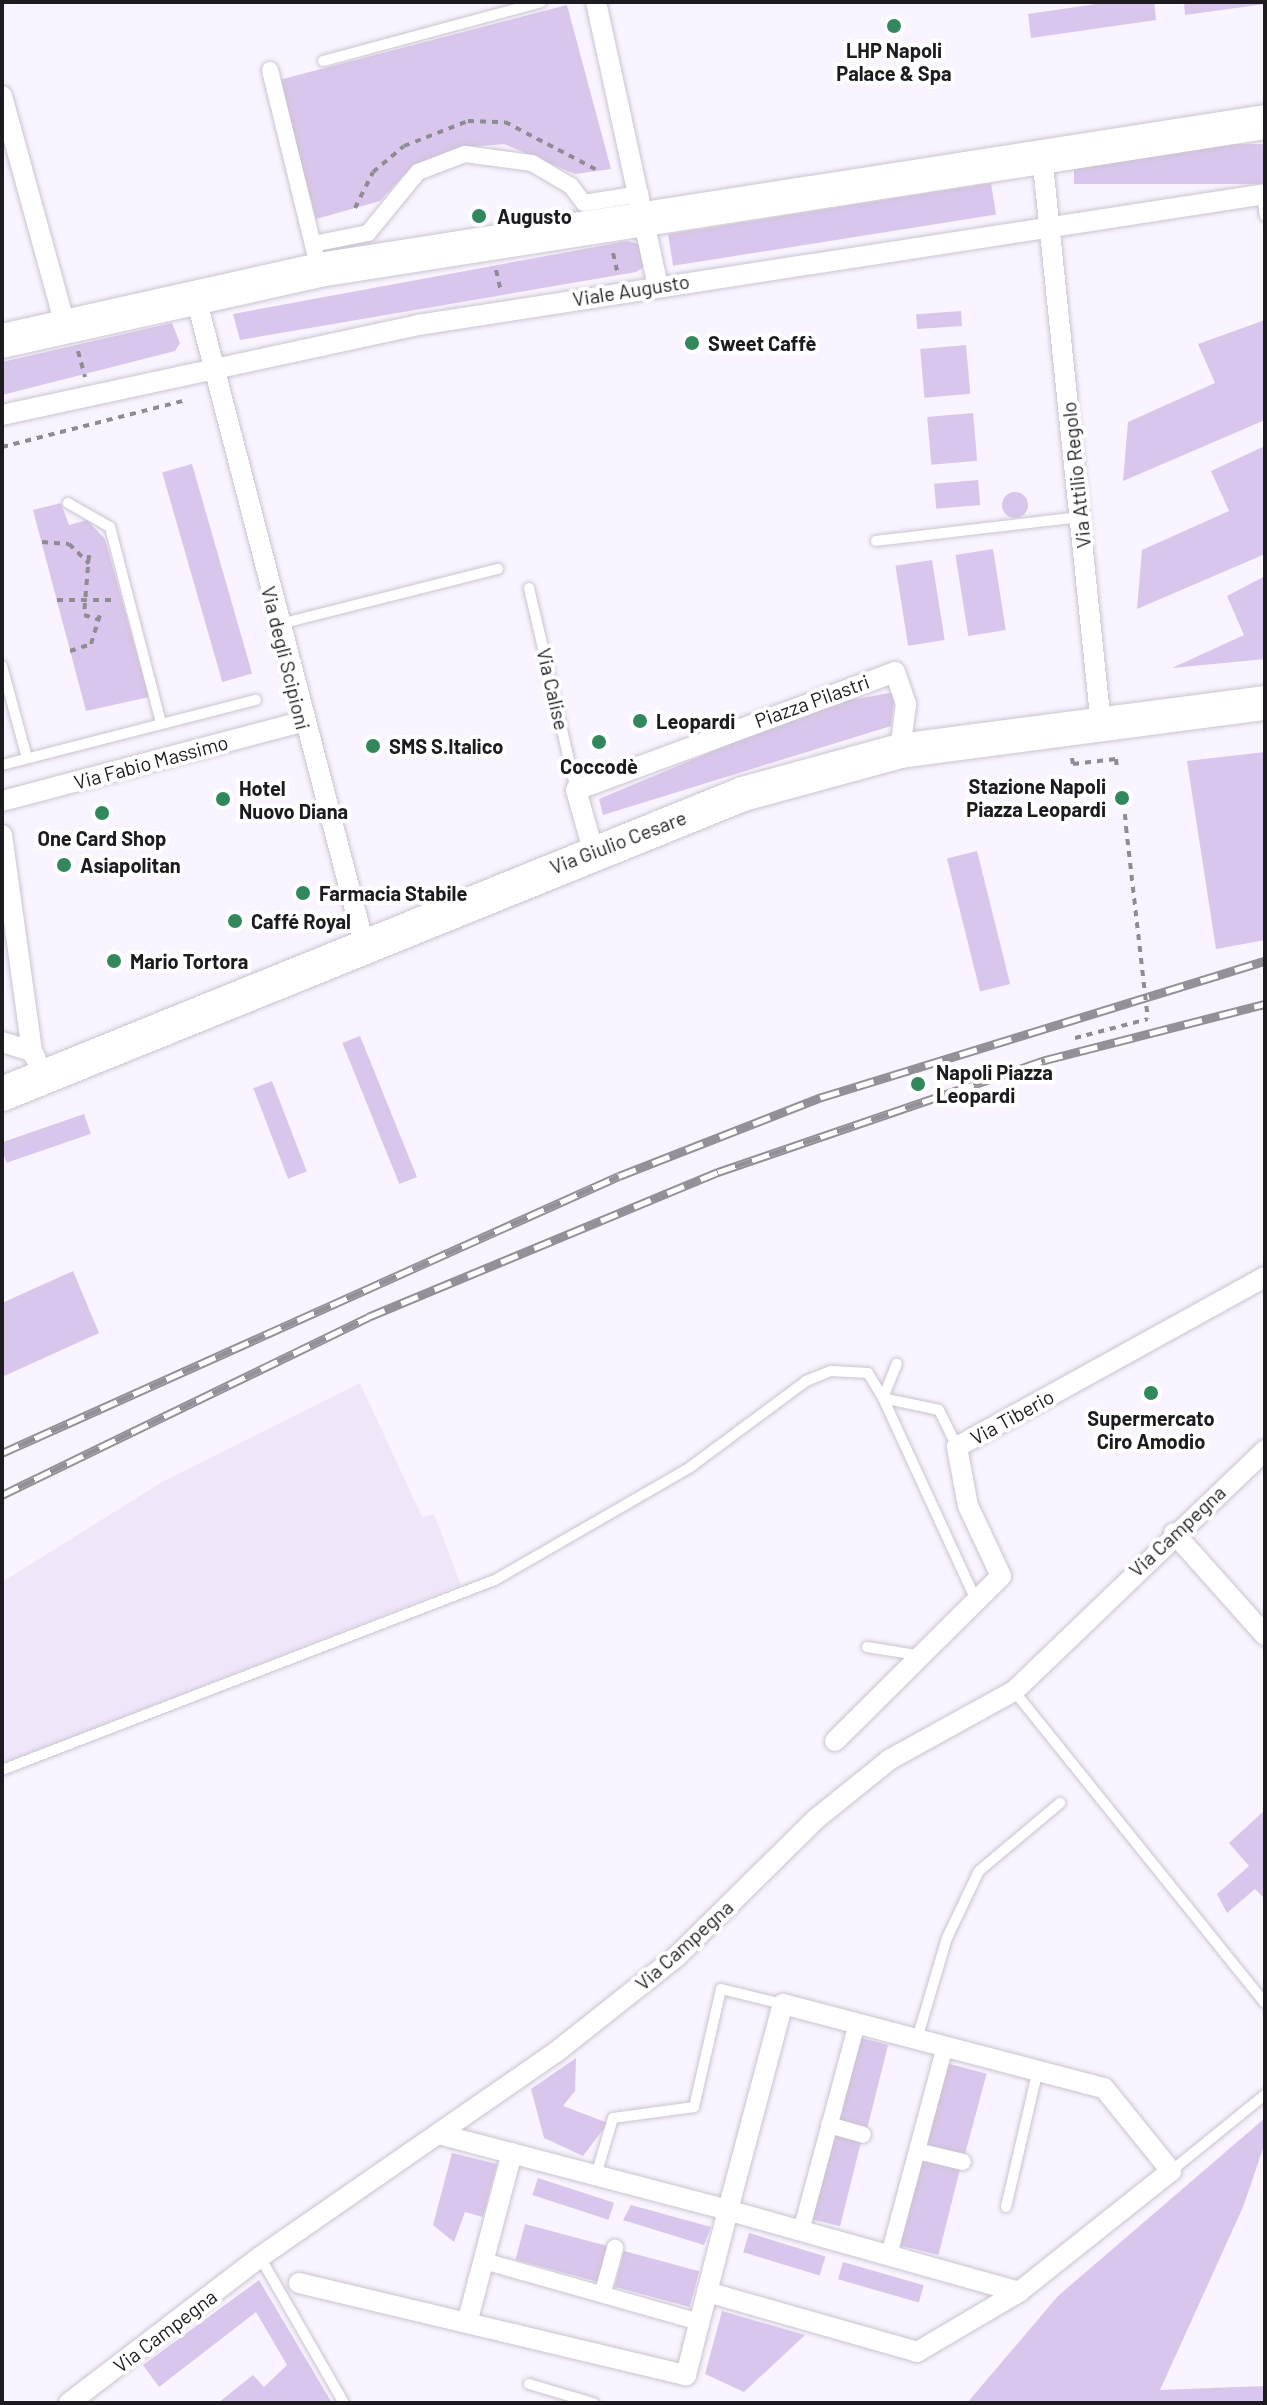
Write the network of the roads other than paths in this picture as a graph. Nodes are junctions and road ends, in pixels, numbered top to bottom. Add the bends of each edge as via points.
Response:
1 (541, 2) edge
2 (596, 2) edge
3 (323, 61) dead end
4 (270, 70) dead end
5 (2, 96) edge
6 (1265, 122) edge
7 (1042, 155) junction
8 (1264, 194) edge
9 (643, 206) junction
10 (1265, 216) edge
11 (1051, 225) junction
12 (316, 257) junction
13 (658, 286) junction
14 (196, 298) junction
15 (70, 332) junction
16 (2, 341) edge
17 (213, 367) junction
18 (2, 415) edge
19 (68, 503) dead end
20 (1080, 517) junction
21 (876, 541) dead end
22 (498, 569) dead end
23 (529, 588) dead end
24 (278, 624) junction
25 (2, 666) edge
26 (256, 700) dead end
27 (1265, 703) edge
28 (301, 722) junction
29 (161, 723) junction
30 (1101, 725) junction
31 (900, 751) junction
32 (27, 758) junction
33 (2, 765) edge
34 (576, 790) junction
35 (2, 801) edge
36 (2, 835) edge
37 (593, 850) junction
38 (365, 948) junction
39 (2, 1042) edge
40 (38, 1064) junction
41 (2, 1094) edge
42 (1265, 1277) edge
43 (897, 1364) dead end
44 (883, 1398) junction
45 (957, 1447) junction
46 (1265, 1450) edge
47 (1174, 1533) junction
48 (976, 1600) junction
49 (1265, 1635) edge
50 (867, 1647) dead end
51 (917, 1655) junction
52 (1014, 1691) junction
53 (835, 1741) dead end
54 (2, 1770) edge
55 (1060, 1803) dead end
56 (1265, 2003) edge
57 (783, 2004) junction
58 (857, 2023) junction
59 (917, 2039) junction
60 (945, 2046) junction
61 (1038, 2070) junction
62 (1265, 2095) edge
63 (829, 2125) junction
64 (439, 2134) junction
65 (863, 2135) dead end
66 (917, 2151) junction
67 (512, 2153) junction
68 (963, 2162) dead end
69 (1171, 2171) junction
70 (596, 2175) junction
71 (1006, 2207) dead end
72 (728, 2210) junction
73 (801, 2231) junction
74 (615, 2248) dead end
75 (889, 2255) junction
76 (260, 2257) junction
77 (484, 2261) junction
78 (299, 2283) dead end
79 (603, 2292) junction
80 (707, 2292) junction
81 (1019, 2292) junction
82 (699, 2322) junction
83 (467, 2323) junction
84 (529, 2384) dead end
85 (69, 2403) edge
86 (344, 2403) edge
87 (593, 2403) edge

1 - 3 lane
2 - 9 street
4 - 12 street
5 - 15 street
6 - 7 main road
7 - 9 main road
7 - 11 street, Via Attilio Regolo
8 - 10 lane
8 - 11 street, Viale Augusto
9 - 12 main road
9 - 12 street via 584,203 571,186 532,163 465,154 418,172 368,233
9 - 13 street
11 - 13 street, Viale Augusto
11 - 20 street, Via Attilio Regolo
12 - 14 main road
13 - 17 street, Viale Augusto
14 - 15 main road
14 - 17 street, Via degli Scipioni
15 - 16 main road
17 - 18 street, Viale Augusto
17 - 24 street, Via degli Scipioni
19 - 29 lane via 110,527
20 - 21 lane
20 - 30 street, Via Attilio Regolo
22 - 24 lane
23 - 34 lane, Via Calise
24 - 28 street, Via degli Scipioni
25 - 32 lane
26 - 29 lane
27 - 30 main road, Via Giulio Cesare
28 - 35 street, Via Fabio Massimo
28 - 38 street, Via degli Scipioni
29 - 32 lane
30 - 31 main road, Via Giulio Cesare
31 - 34 street, Piazza Pilastri via 906,704 895,672
31 - 37 main road, Via Giulio Cesare via 743,794
32 - 33 lane
34 - 37 street
36 - 40 street
37 - 38 main road, Via Giulio Cesare
38 - 40 main road, Via Giulio Cesare
39 - 40 street
40 - 41 main road, Via Giulio Cesare
42 - 45 street, Via Tiberio
43 - 44 lane
44 - 45 lane via 939,1410
44 - 48 lane
44 - 54 lane via 868,1373 853,1370 806,1381 689,1468 495,1580
45 - 48 street, Via Tiberio via 968,1506 1001,1576
46 - 47 street, Via Campegna
47 - 49 street
47 - 52 street, Via Campegna
48 - 51 street, Via Tiberio
50 - 51 lane
51 - 53 street, Via Tiberio
52 - 56 lane
52 - 64 street, Via Campegna via 889,1760 816,1819 676,1957
55 - 59 lane via 979,1871 947,1938
57 - 58 street
57 - 70 lane via 721,1989 694,2107 613,2118
57 - 72 street
58 - 59 street
58 - 63 street
59 - 60 street
60 - 61 street
60 - 66 street
61 - 69 street via 1104,2088
61 - 71 lane
62 - 69 lane
63 - 65 street
63 - 73 street
64 - 67 street
64 - 76 street, Via Campegna
66 - 68 street
66 - 75 street
67 - 70 street
67 - 77 street
69 - 81 street
70 - 72 street
72 - 73 street
72 - 80 street
73 - 75 street
74 - 79 street
75 - 81 street
76 - 85 street, Via Campegna
76 - 86 lane
77 - 79 street
77 - 83 street
78 - 83 street
79 - 82 street
80 - 81 street via 917,2352
80 - 82 street
82 - 83 street via 686,2375
84 - 87 lane

